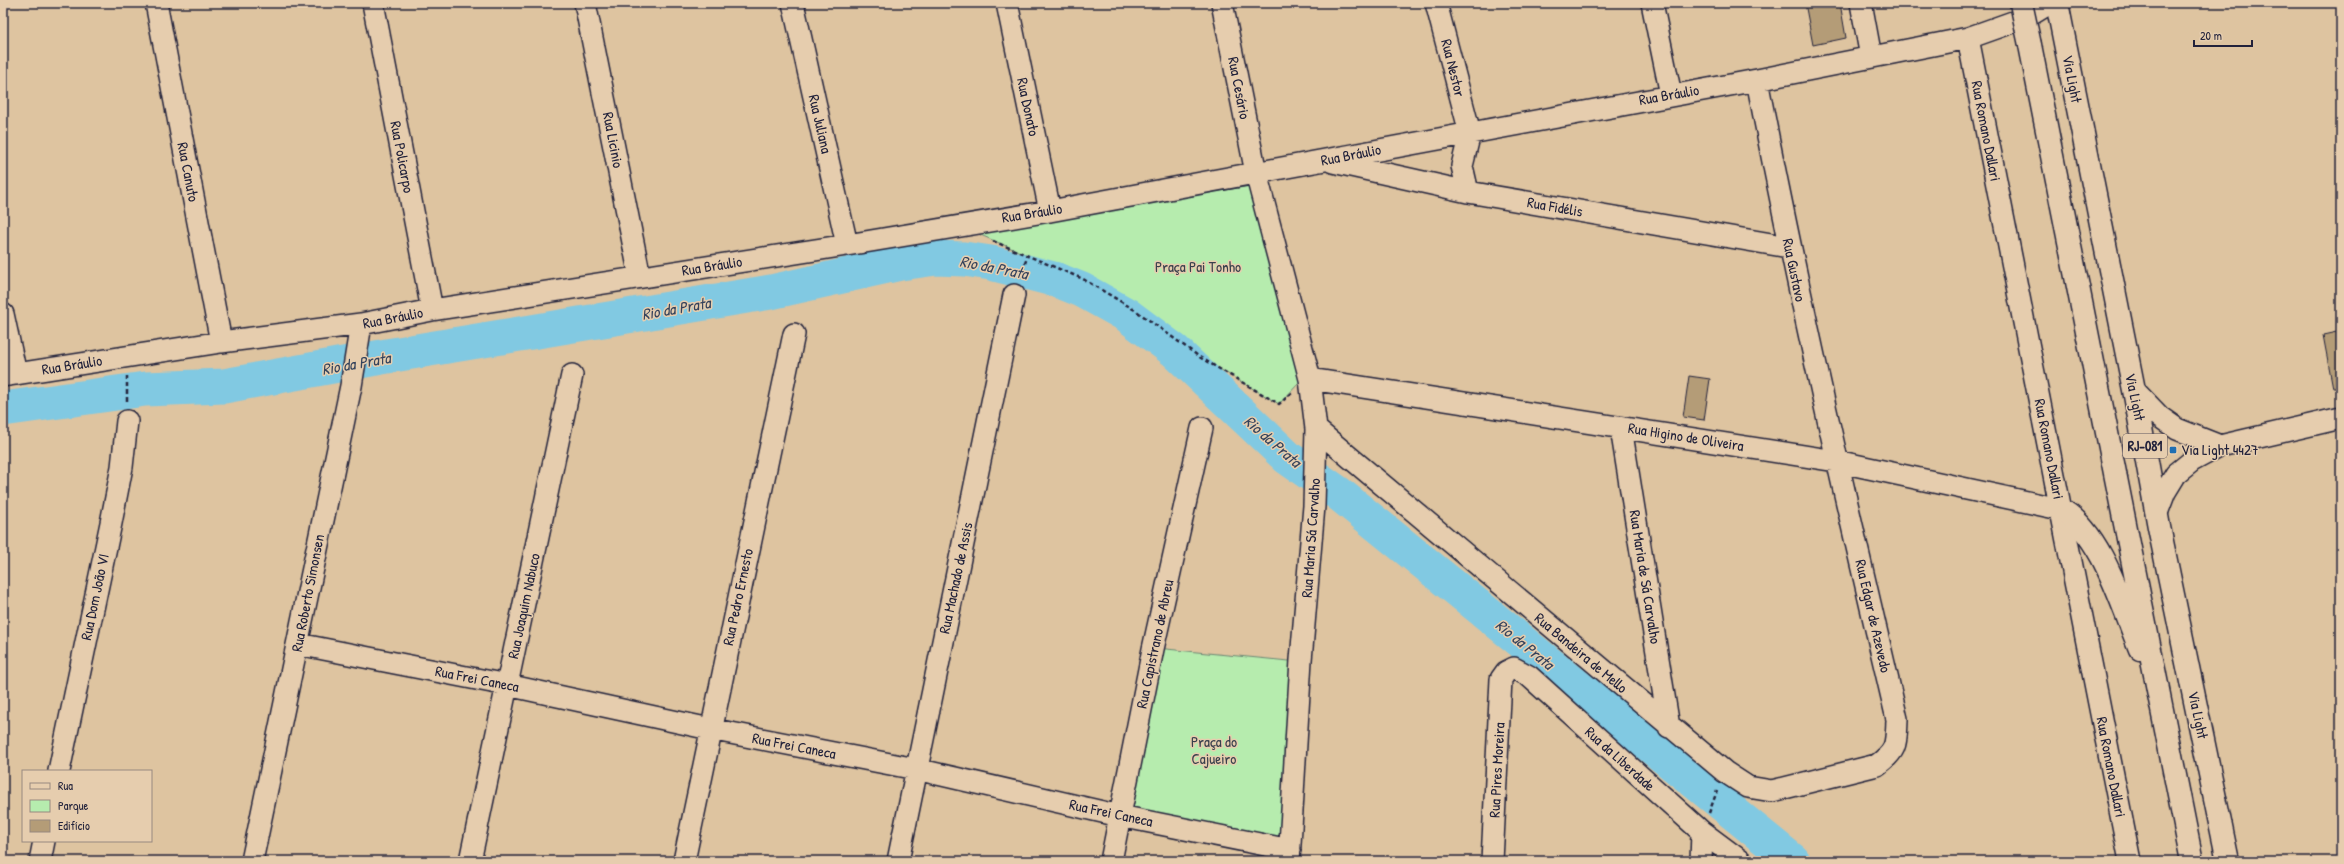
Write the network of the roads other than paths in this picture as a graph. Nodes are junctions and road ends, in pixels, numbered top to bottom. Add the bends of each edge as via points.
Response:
1 (156, 3) edge
2 (373, 3) edge
3 (585, 3) edge
4 (793, 3) edge
5 (1007, 3) edge
6 (1222, 3) edge
7 (1436, 3) edge
8 (1652, 3) edge
9 (1861, 3) edge
10 (2021, 3) edge
11 (2050, 3) edge
12 (2057, 3) edge
13 (1968, 38) junction
14 (1871, 57) junction
15 (1756, 80) junction
16 (1671, 95) junction
17 (1470, 133) junction
18 (1323, 160) junction
19 (1256, 173) junction
20 (1468, 192) junction
21 (1050, 211) junction
22 (846, 245) junction
23 (1789, 247) junction
24 (640, 277) junction
25 (1014, 295) dead end
26 (432, 310) junction
27 (3, 314) edge
28 (361, 324) junction
29 (794, 334) dead end
30 (221, 342) junction
31 (10, 375) edge
32 (572, 375) dead end
33 (1310, 379) junction
34 (2134, 390) junction
35 (127, 413) road end
36 (2341, 418) edge
37 (1202, 428) dead end
38 (1621, 428) junction
39 (1316, 429) junction
40 (2220, 446) junction
41 (1836, 460) junction
42 (2060, 509) junction
43 (2157, 513) junction
44 (298, 644) junction
45 (1501, 679) joint
46 (508, 685) junction
47 (2159, 694) junction
48 (1669, 727) junction
49 (710, 729) junction
50 (1877, 765) joint
51 (916, 769) junction
52 (59, 770) edge
53 (1120, 816) junction
54 (1705, 824) junction
55 (44, 842) edge
56 (1289, 856) edge
57 (40, 861) edge
58 (252, 861) edge
59 (470, 861) edge
60 (684, 861) edge
61 (898, 861) edge
62 (1111, 861) edge
63 (1492, 861) edge
64 (1701, 861) edge
65 (1741, 861) edge
66 (2130, 861) edge
67 (2192, 861) edge
68 (2228, 861) edge

1 - 30 street, Rua Canuto
2 - 26 street, Rua Policarpo
3 - 24 street, Rua Licinio
4 - 22 street, Rua Juliana
5 - 21 street, Rua Donato
6 - 19 street, Rua Cesário
7 - 17 street, Rua Nestor
8 - 16 street
9 - 14 street
10 - 47 main road, RJ-081, bridge
11 - 13 street, Rua Bráulio via 2027,17
12 - 34 main road, Via Light / RJ-081
13 - 14 street, Rua Bráulio
13 - 42 street, Rua Romano Dallari
14 - 15 street, Rua Bráulio
15 - 16 street, Rua Bráulio
15 - 23 street, Rua Gustavo
16 - 17 street, Rua Bráulio
17 - 18 street, Rua Bráulio
17 - 20 street via 1462,166
18 - 19 street, Rua Bráulio
18 - 20 street, Rua Fidélis
19 - 21 street, Rua Bráulio
19 - 33 street, Rua Maria Sá Carvalho
20 - 23 street, Rua Fidélis
21 - 22 street, Rua Bráulio
22 - 24 street, Rua Bráulio
23 - 41 street, Rua Gustavo
24 - 26 street, Rua Bráulio
25 - 51 street, Rua Machado de Assis
26 - 28 street, Rua Bráulio
27 - 31 street
28 - 30 street, Rua Bráulio
28 - 44 street, Rua Roberto Simonsen via 351,386
29 - 49 street, Rua Pedro Ernesto
30 - 31 street, Rua Bráulio
32 - 46 street, Rua Joaquim Nabuco
33 - 38 street, Rua Higino de Oliveira
33 - 39 street, Rua Maria Sá Carvalho
34 - 40 street via 2160,417 2176,429
34 - 43 main road, Via Light / RJ-081
35 - 52 street, Rua Dom João VI via 122,467
36 - 40 street
37 - 53 street, Rua Capistrano de Abreu via 1153,649
38 - 41 street, Rua Higino de Oliveira
38 - 48 street, Rua Maria de Sá Carvalho
39 - 48 street, Rua Bandeira de Mello
39 - 56 street, Rua Maria Sá Carvalho via 1314,506
40 - 43 street via 2192,461 2176,474
41 - 42 street, Rua Higino de Oliveira
41 - 50 street, Rua Edgar de Azevedo via 1897,719 1896,740 1891,755
42 - 47 main road via 2068,513 2084,529 2100,552
42 - 66 street, Rua Romano Dallari
43 - 68 main road, Via Light / RJ-081
44 - 46 street, Rua Frei Caneca
44 - 58 street, Rua Roberto Simonsen
45 - 54 street, Rua da Liberdade via 1506,672 1514,668 1529,676
45 - 63 street, Rua Pires Moreira
46 - 49 street, Rua Frei Caneca
46 - 59 street, Rua Joaquim Nabuco
47 - 67 main road, RJ-081
48 - 50 street, Rua Bandeira de Mello via 1725,772 1755,789 1772,791
49 - 51 street, Rua Frei Caneca
49 - 60 street, Rua Pedro Ernesto
51 - 53 street, Rua Frei Caneca
51 - 61 street, Rua Machado de Assis
53 - 56 street, Rua Frei Caneca
53 - 62 street, Rua Capistrano de Abreu
54 - 64 street
54 - 65 street, Rua da Liberdade
55 - 57 street

